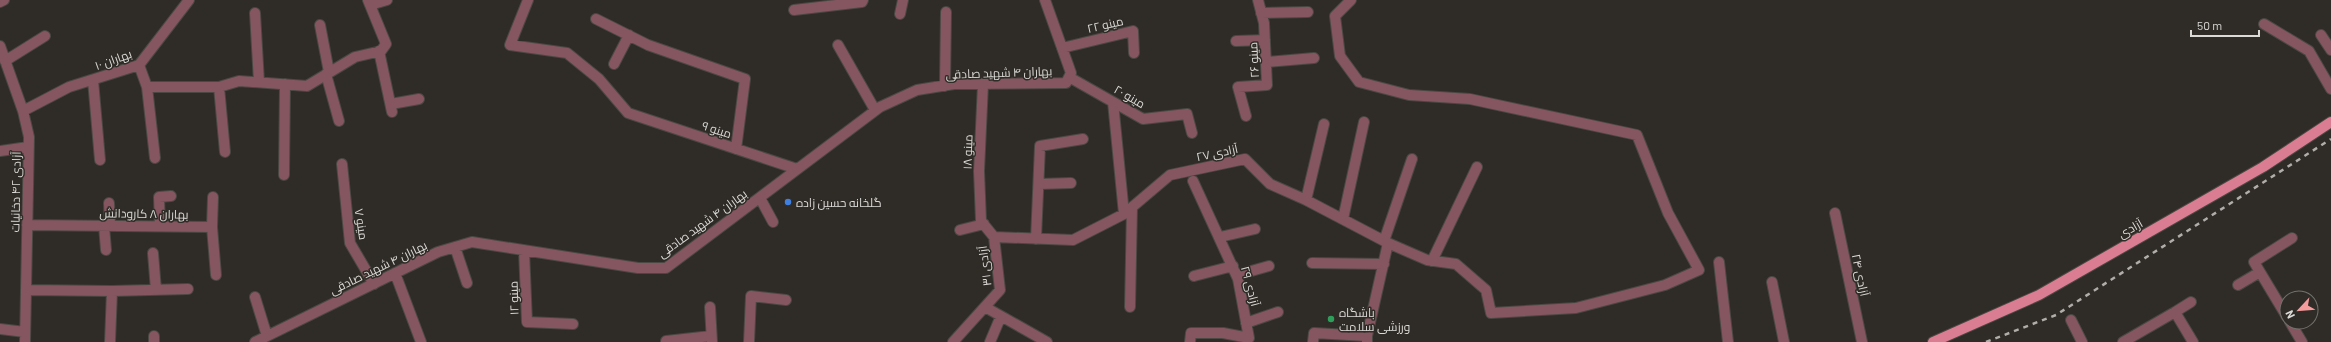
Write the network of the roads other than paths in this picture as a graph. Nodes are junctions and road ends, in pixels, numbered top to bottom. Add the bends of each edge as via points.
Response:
1 (4, 0) edge
2 (189, 0) edge
3 (387, 0) edge
4 (528, 0) edge
5 (863, 0) edge
6 (903, 0) edge
7 (1045, 0) edge
8 (1258, 0) edge
9 (1351, 0) edge
10 (0, 2) edge
11 (369, 3) edge
12 (794, 10) dead end
13 (946, 12) dead end
14 (1308, 12) dead end
15 (255, 13) dead end
16 (1262, 13) junction
17 (900, 14) dead end
18 (596, 19) dead end
19 (2264, 24) dead end
20 (320, 25) dead end
21 (629, 35) junction
22 (2321, 35) dead end
23 (46, 36) dead end
24 (1265, 40) junction
25 (1236, 41) dead end
26 (838, 45) dead end
27 (0, 46) edge
28 (1062, 48) junction
29 (2331, 50) edge
30 (380, 51) junction
31 (1134, 52) dead end
32 (1314, 58) dead end
33 (3, 60) edge
34 (1266, 62) junction
35 (614, 64) dead end
36 (139, 66) junction
37 (328, 73) junction
38 (1069, 77) junction
39 (93, 80) junction
40 (259, 82) junction
41 (285, 84) junction
42 (983, 84) junction
43 (945, 86) junction
44 (147, 87) junction
45 (219, 87) junction
46 (2331, 89) edge
47 (419, 99) dead end
48 (1113, 102) junction
49 (875, 110) junction
50 (23, 111) junction
51 (1246, 116) dead end
52 (339, 121) dead end
53 (1364, 122) dead end
54 (2331, 122) edge
55 (1324, 124) dead end
56 (1192, 133) dead end
57 (1083, 139) dead end
58 (28, 147) junction
59 (736, 149) junction
60 (0, 151) edge
61 (225, 152) dead end
62 (156, 158) dead end
63 (1412, 159) dead end
64 (100, 160) dead end
65 (342, 164) dead end
66 (1477, 167) dead end
67 (797, 169) junction
68 (284, 175) dead end
69 (1193, 181) dead end
70 (1071, 183) dead end
71 (1039, 184) junction
72 (171, 196) dead end
73 (213, 198) dead end
74 (760, 198) junction
75 (1306, 200) junction
76 (109, 203) dead end
77 (1128, 211) junction
78 (1835, 213) dead end
79 (1343, 219) junction
80 (773, 222) dead end
81 (982, 222) junction
82 (27, 225) junction
83 (107, 226) junction
84 (160, 226) junction
85 (212, 227) junction
86 (1255, 229) dead end
87 (960, 230) dead end
88 (994, 237) junction
89 (1220, 238) junction
90 (2292, 238) dead end
91 (1036, 239) junction
92 (1386, 242) junction
93 (455, 247) junction
94 (106, 250) dead end
95 (524, 250) junction
96 (153, 253) dead end
97 (1432, 261) junction
98 (1719, 262) dead end
99 (1312, 263) dead end
100 (1384, 264) junction
101 (1269, 266) dead end
102 (1235, 271) junction
103 (2260, 272) junction
104 (395, 273) junction
105 (216, 275) dead end
106 (1194, 276) dead end
107 (1772, 282) dead end
108 (467, 283) dead end
109 (374, 284) junction
110 (2238, 285) dead end
111 (188, 289) dead end
112 (26, 290) junction
113 (156, 290) junction
114 (112, 291) junction
115 (255, 297) dead end
116 (786, 300) dead end
117 (2191, 302) dead end
118 (2279, 304) edge
119 (710, 307) dead end
120 (985, 307) junction
121 (1130, 307) dead end
122 (1278, 312) dead end
123 (2174, 312) junction
124 (1001, 316) junction
125 (2071, 320) dead end
126 (1246, 323) junction
127 (574, 324) dead end
128 (0, 329) edge
129 (2295, 330) edge
130 (26, 332) junction
131 (267, 336) junction
132 (711, 339) edge
133 (1367, 339) edge
134 (666, 341) dead end
135 (25, 342) edge
136 (110, 342) edge
137 (255, 342) edge
138 (420, 342) edge
139 (749, 342) edge
140 (953, 342) edge
141 (990, 342) edge
142 (1047, 342) edge
143 (1190, 342) edge
144 (1313, 342) edge
145 (1728, 342) edge
146 (1784, 342) edge
147 (1862, 342) edge
148 (1933, 342) edge
149 (2082, 342) edge
150 (2123, 342) edge
151 (2193, 342) edge
152 (2302, 342) edge

1 - 10 street
2 - 36 street, بهاران ۱۰
3 - 11 street
4 - 59 street, مینو ۹ via 510,45 567,53 599,79 628,113
5 - 12 street
6 - 17 street
7 - 28 street, بهاران ۴ شهید صادقی
8 - 16 street, مینو ۲۶
9 - 97 street, آزادی ۲۷ via 1335,16 1340,56 1359,82 1409,95 1470,99 1638,135 1668,213 1699,270 1665,285 1576,308 1491,313 1486,290 1456,264
11 - 30 street via 386,44
13 - 43 street
14 - 16 street
15 - 40 street
16 - 24 street, مینو ۲۶
18 - 21 street
19 - 46 street via 2308,51
20 - 37 street
21 - 35 street
21 - 59 street via 648,45 745,80
22 - 29 street
23 - 33 street
24 - 25 street
24 - 34 street, مینو ۲۶
26 - 49 street
27 - 33 street, آزادی ۴۲ دخانیات
28 - 31 street, مینو ۲۲ via 1133,31
28 - 38 street, بهاران ۴ شهید صادقی via 1071,73
30 - 37 street via 355,57
30 - 47 street via 391,108
32 - 34 street
33 - 50 street, آزادی ۴۲ دخانیات
34 - 51 street, مینو ۲۶ via 1267,85 1238,88
36 - 39 street, بهاران ۱۰
36 - 44 street
37 - 41 street via 307,86
37 - 52 street
38 - 42 street, بهاران ۴ شهید صادقی via 1066,82
38 - 48 street, مینو ۲۰
39 - 50 street, بهاران ۱۰ via 69,87
39 - 64 street
40 - 41 street
40 - 45 street via 239,81
41 - 68 street
42 - 43 street, بهاران ۴ شهید صادقی
42 - 81 street, مینو ۱۸ via 979,170
43 - 49 street, بهاران ۴ شهید صادقی via 917,90
44 - 45 street
44 - 62 street
45 - 61 street
48 - 56 street, مینو ۲۰ via 1144,119 1187,114
48 - 77 street
49 - 67 street, بهاران ۴ شهید صادقی
50 - 58 street, آزادی ۴۲ دخانیات
53 - 79 street
54 - 148 main road, آزادی via 2263,167 2039,295
55 - 75 street
57 - 71 street via 1040,146
58 - 60 street
58 - 82 street, آزادی ۴۲ دخانیات
59 - 67 street, مینو ۹
63 - 92 street
65 - 109 street, مینو ۷ via 350,243
66 - 97 street
67 - 74 street, بهاران ۴ شهید صادقی
69 - 89 street, آزادی ۲۹
70 - 71 street
71 - 91 street
72 - 84 street via 160,197
73 - 85 street
74 - 80 street
74 - 95 street, بهاران ۴ شهید صادقی via 666,268 638,268
75 - 77 street, آزادی ۲۷ via 1270,184 1245,159 1170,175
75 - 79 street, آزادی ۲۷
76 - 83 street
77 - 91 street, آزادی ۲۷ via 1073,240
77 - 121 street
78 - 147 street, آزادی ۲۴
79 - 92 street, آزادی ۲۷
81 - 87 street
81 - 88 street, آزادی ۳۱
82 - 83 street, بهاران ۸ کارودانش
82 - 112 street, آزادی ۴۲ دخانیات
83 - 84 street, بهاران ۸ کارودانش
83 - 94 street
84 - 85 street, بهاران ۸ کارودانش
85 - 105 street
86 - 89 street
88 - 91 street, آزادی ۲۷
88 - 120 street, آزادی ۳۱ via 1000,290
89 - 102 street, آزادی ۲۹
90 - 103 street via 2254,262
92 - 97 street, آزادی ۲۷
92 - 100 street
93 - 95 street, بهاران ۴ شهید صادقی via 472,242
93 - 104 street, بهاران ۴ شهید صادقی via 438,252
93 - 108 street
95 - 127 street, مینو ۱۲ via 526,322
96 - 113 street
98 - 145 street
99 - 100 street
100 - 133 street
101 - 102 street
102 - 106 street
102 - 126 street, آزادی ۲۹
103 - 110 street
103 - 118 street
104 - 109 street, بهاران ۴ شهید صادقی
104 - 138 street
107 - 146 street
109 - 131 street, بهاران ۴ شهید صادقی
111 - 113 street
112 - 114 street
112 - 130 street, آزادی ۴۲ دخانیات
113 - 114 street
114 - 136 street
115 - 131 street
116 - 139 street via 751,296
117 - 123 street
119 - 132 street
120 - 124 street
120 - 140 street, آزادی ۳۱
122 - 126 street
123 - 150 street
123 - 151 street
124 - 141 street
124 - 142 street
125 - 149 street
126 - 143 street, آزادی ۲۹ via 1249,338 1223,333 1191,333
128 - 130 street
129 - 152 street
130 - 135 street, آزادی ۴۲ دخانیات
131 - 137 street, بهاران ۴ شهید صادقی
132 - 134 street
133 - 144 street via 1314,333

